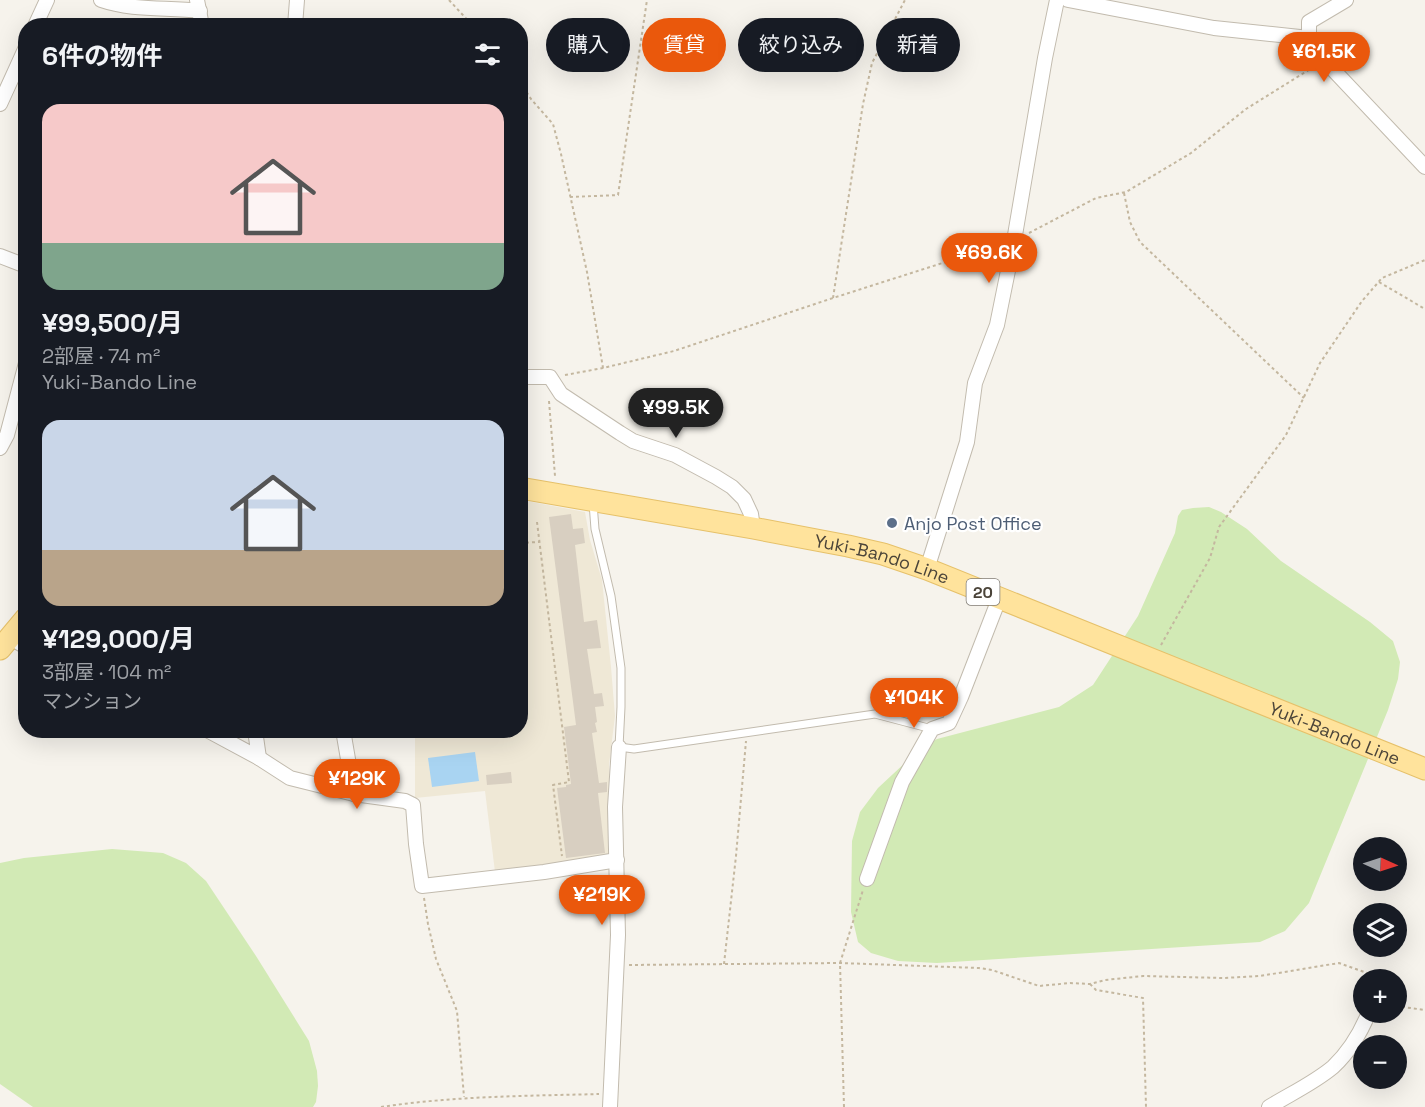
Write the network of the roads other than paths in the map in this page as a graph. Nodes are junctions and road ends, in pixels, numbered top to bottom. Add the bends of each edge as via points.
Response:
1 (46, 0) edge
2 (101, 0) edge
3 (297, 0) edge
4 (1058, 0) edge
5 (1068, 0) edge
6 (1347, 0) edge
7 (198, 5) edge
8 (38, 18) edge
9 (296, 18) edge
10 (1310, 38) junction
11 (18, 65) edge
12 (0, 104) edge
13 (1425, 167) edge
14 (0, 256) edge
15 (18, 263) edge
16 (528, 377) edge
17 (18, 393) edge
18 (0, 448) edge
19 (528, 490) edge
20 (592, 501) junction
21 (753, 528) junction
22 (927, 569) junction
23 (999, 599) junction
24 (18, 630) edge
25 (7, 646) edge
26 (932, 729) junction
27 (222, 738) edge
28 (256, 738) edge
29 (344, 738) edge
30 (619, 747) junction
31 (259, 758) junction
32 (1425, 769) edge
33 (354, 794) junction
34 (617, 860) junction
35 (867, 879) road end
36 (1363, 1023) edge
37 (610, 1101) edge
38 (1269, 1107) edge

1 - 8 street
2 - 7 street via 129,7
3 - 9 street
4 - 22 street via 997,325 975,383 967,442
5 - 10 street via 1214,28
6 - 10 street via 1309,22
10 - 13 street via 1324,60
11 - 12 street
14 - 15 street
16 - 21 street via 549,377 561,394 626,437 675,455 732,487 744,499
17 - 18 street
19 - 20 main road, Yuki-Bando Line / 20
20 - 21 main road, Yuki-Bando Line / 20
20 - 30 lane via 621,668
21 - 22 main road, Yuki-Bando Line / 20 via 883,554
22 - 23 main road, Yuki-Bando Line / 20
23 - 26 street via 949,723
23 - 32 main road, Yuki-Bando Line / 20
24 - 25 main road
26 - 30 lane via 875,714 634,749
26 - 35 street via 902,782
27 - 31 street
28 - 31 street
29 - 33 street
30 - 34 street
31 - 33 street via 290,777
33 - 34 street via 413,805 422,886
34 - 37 street via 617,966
36 - 38 street via 1333,1066

